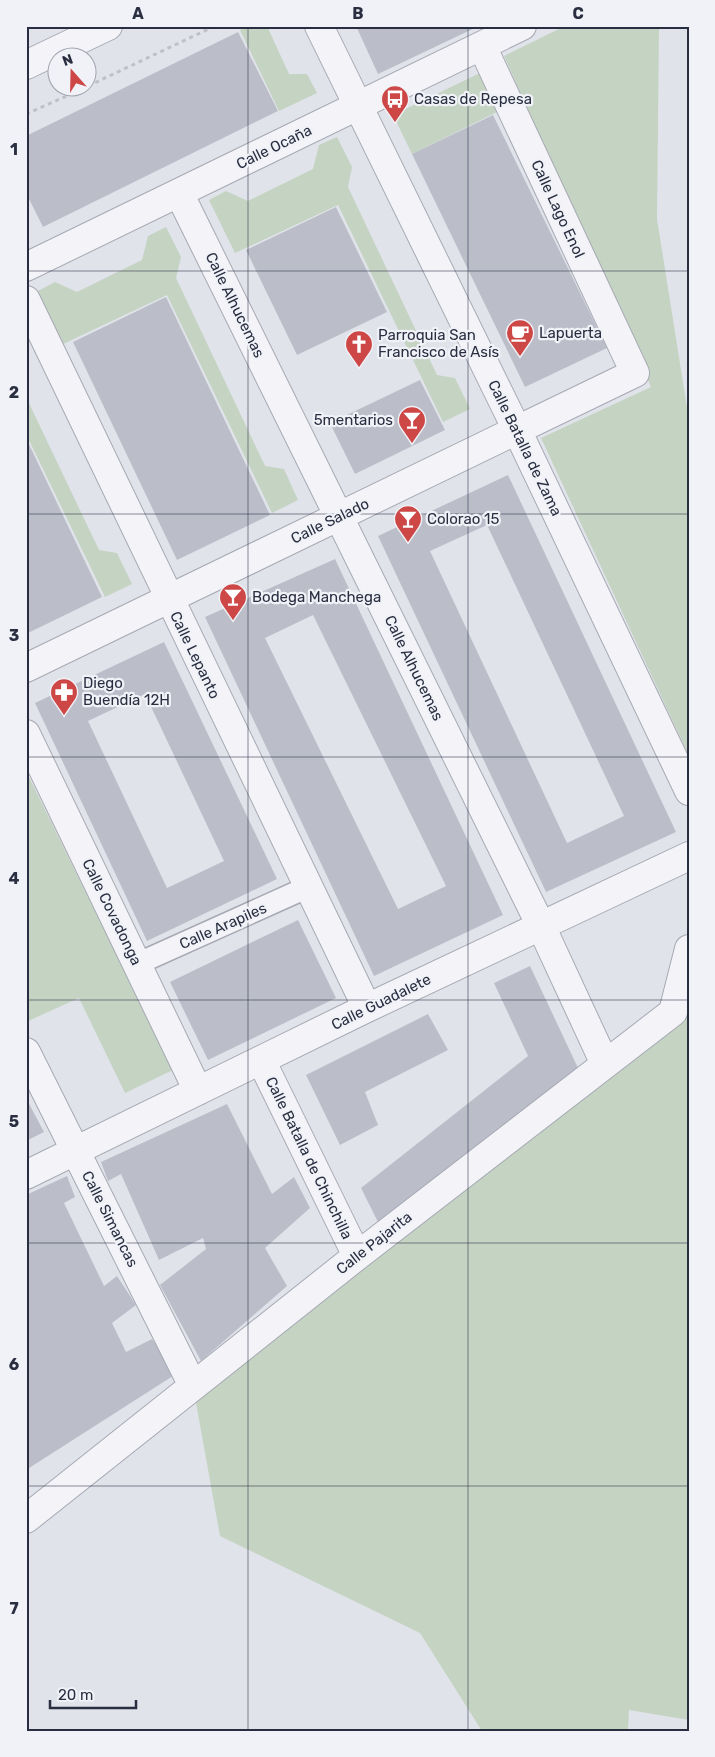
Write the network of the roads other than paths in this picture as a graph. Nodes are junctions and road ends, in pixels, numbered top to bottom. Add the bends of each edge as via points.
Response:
1 (108, 26) edge
2 (319, 26) edge
3 (522, 26) edge
4 (482, 46) junction
5 (26, 65) edge
6 (358, 106) junction
7 (179, 192) junction
8 (26, 267) edge
9 (26, 300) edge
10 (634, 373) joint
11 (517, 430) junction
12 (339, 516) junction
13 (168, 599) junction
14 (26, 668) edge
15 (26, 734) edge
16 (689, 791) edge
17 (689, 856) edge
18 (308, 887) junction
19 (541, 926) junction
20 (689, 949) edge
21 (137, 964) junction
22 (367, 1008) junction
23 (26, 1052) edge
24 (261, 1060) junction
25 (605, 1064) junction
26 (198, 1091) junction
27 (76, 1151) junction
28 (26, 1175) edge
29 (357, 1256) junction
30 (193, 1386) junction
31 (26, 1519) edge

1 - 5 street
2 - 6 street, Calle Batalla de Zama
3 - 4 street, Calle Ocaña
4 - 6 street, Calle Ocaña
4 - 10 street, Calle Lago Enol
6 - 7 street, Calle Ocaña
6 - 11 street, Calle Batalla de Zama
7 - 8 street, Calle Ocaña
7 - 12 street, Calle Alhucemas
9 - 13 street, Calle Lepanto
10 - 11 street, Calle Salado
11 - 12 street, Calle Salado
11 - 16 street, Calle Batalla de Zama
12 - 13 street, Calle Salado
12 - 19 street, Calle Alhucemas
13 - 14 street, Calle Salado
13 - 18 street, Calle Lepanto
15 - 21 street, Calle Covadonga
17 - 19 street, Calle Guadalete
18 - 21 street, Calle Arapiles
18 - 22 street, Calle Lepanto
19 - 22 street, Calle Guadalete
19 - 25 street, Calle Alhucemas
20 - 25 street, Calle Pajarita via 673,1012
21 - 26 street, Calle Covadonga
22 - 24 street, Calle Guadalete
23 - 27 street, Calle Simancas
24 - 26 street, Calle Guadalete
24 - 29 street, Calle Batalla de Chinchilla
25 - 29 street, Calle Pajarita
26 - 27 street, Calle Guadalete
27 - 28 street, Calle Guadalete
27 - 30 street, Calle Simancas
29 - 30 street, Calle Pajarita
30 - 31 street, Calle Pajarita

